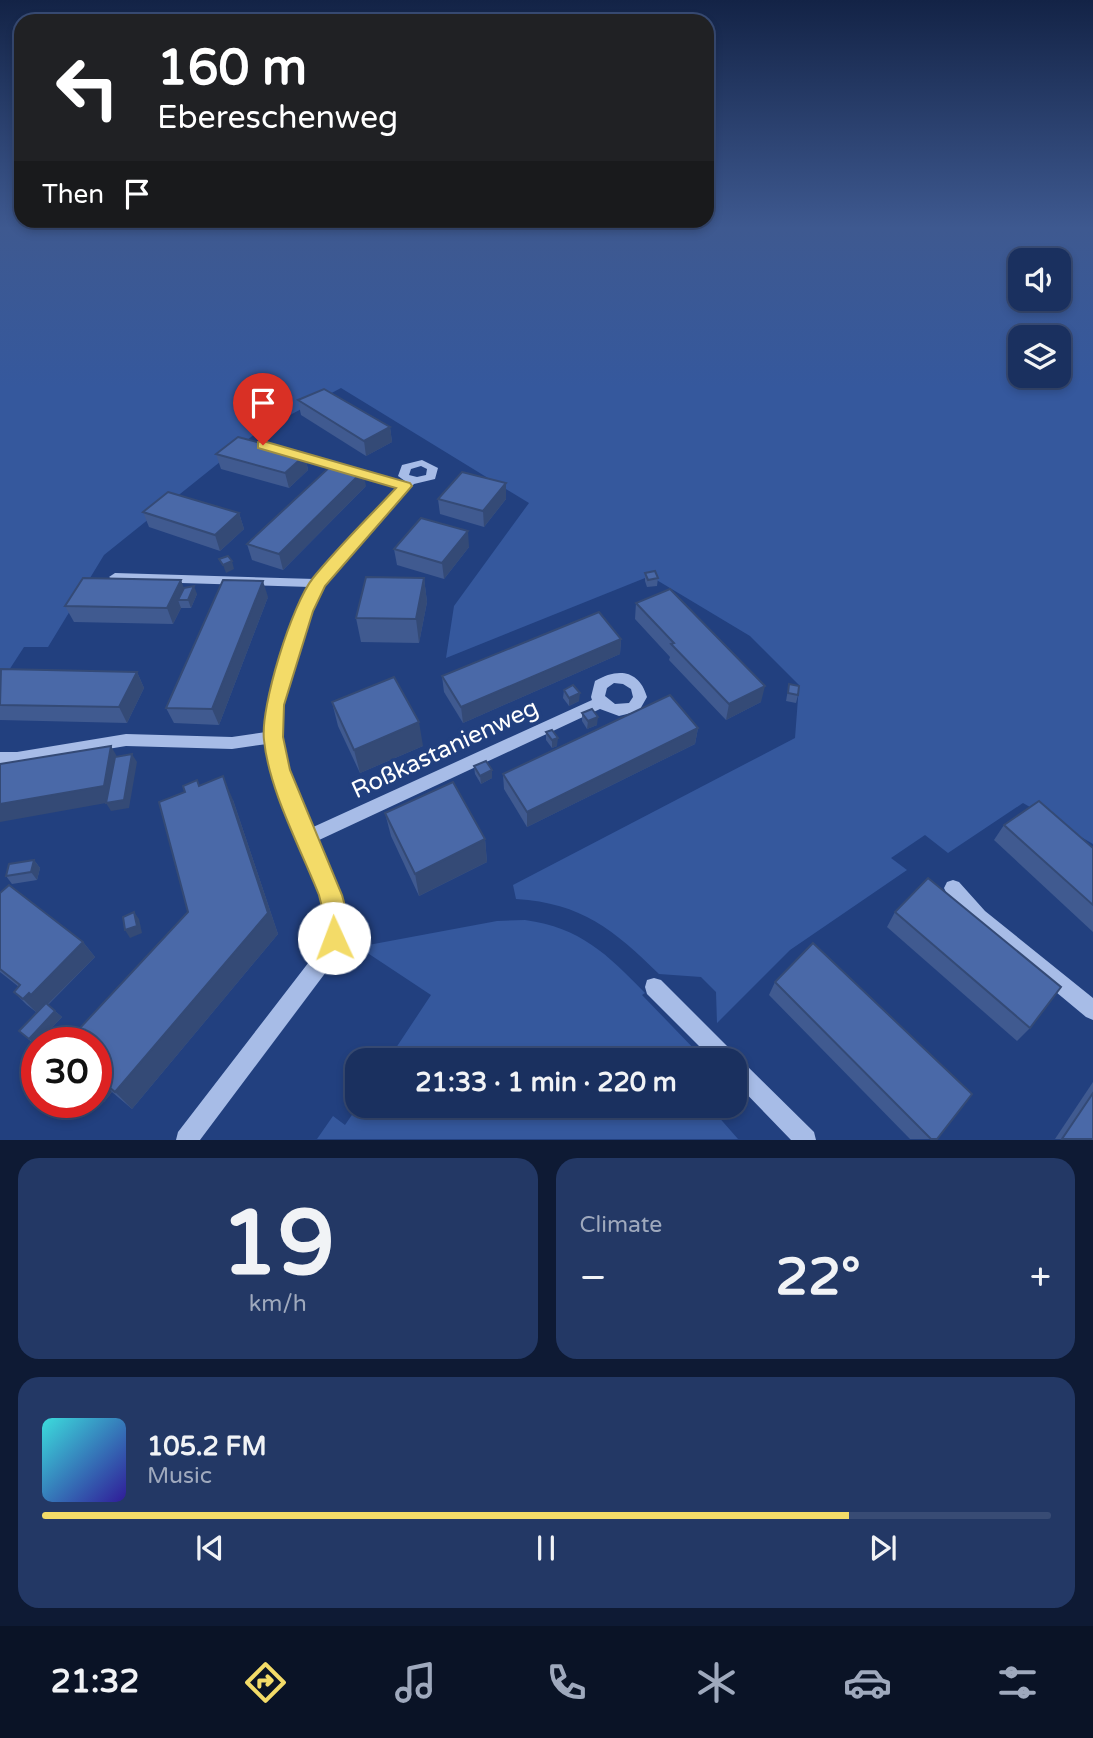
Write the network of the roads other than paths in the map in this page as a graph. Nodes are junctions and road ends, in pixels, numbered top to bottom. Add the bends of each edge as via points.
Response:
1 (282, 451) edge
2 (115, 577) edge
3 (318, 583) junction
4 (601, 702) dead end
5 (273, 737) junction
6 (0, 758) edge
7 (307, 838) junction
8 (953, 888) dead end
9 (654, 987) dead end
10 (1093, 1010) edge
11 (715, 1048) edge
12 (747, 1080) edge
13 (186, 1139) edge
14 (806, 1139) edge

1 - 3 street via 408,483
2 - 3 street
3 - 5 street via 304,611 274,705
4 - 7 street, Roßkastanienweg
5 - 6 street via 212,744 126,740
5 - 7 street via 279,770
7 - 13 street via 336,915 334,938 324,959
8 - 10 street via 979,917
9 - 11 street
12 - 14 street

